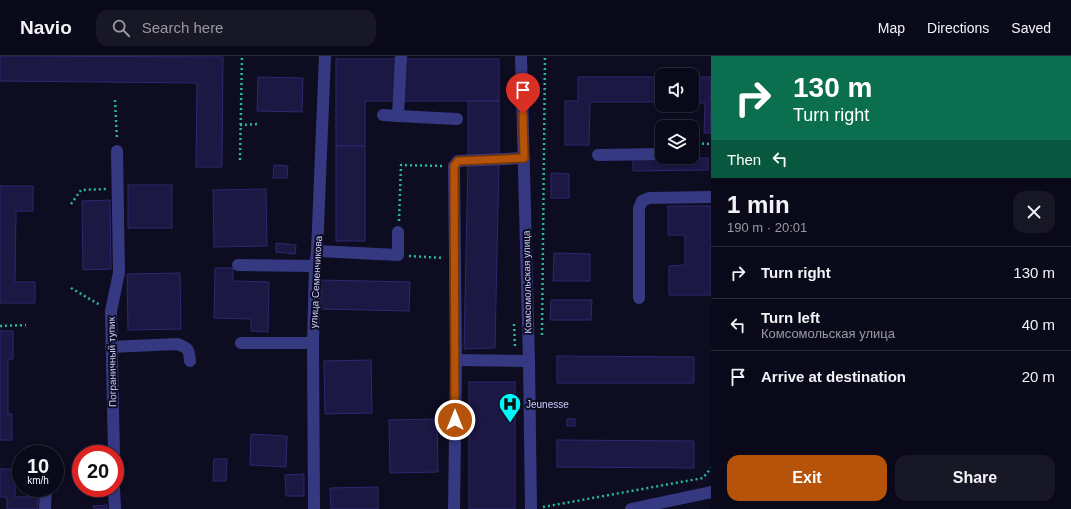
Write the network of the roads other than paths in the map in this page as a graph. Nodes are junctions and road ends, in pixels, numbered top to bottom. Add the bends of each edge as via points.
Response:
1 (325, 56) edge
2 (401, 56) edge
3 (521, 56) edge
4 (383, 115) dead end
5 (398, 116) junction
6 (457, 118) dead end
7 (117, 151) road end
8 (655, 154) edge
9 (598, 155) dead end
10 (524, 158) junction
11 (711, 197) edge
12 (398, 232) road end
13 (317, 251) junction
14 (238, 265) dead end
15 (315, 266) junction
16 (639, 298) dead end
17 (313, 343) junction
18 (241, 344) dead end
19 (111, 347) junction
20 (456, 360) junction
21 (190, 361) dead end
22 (529, 361) junction
23 (114, 445) edge
24 (711, 492) edge
25 (46, 497) edge
26 (114, 497) edge
27 (45, 509) edge
28 (115, 509) edge
29 (314, 509) edge
30 (454, 509) edge
31 (531, 509) edge
32 (631, 509) edge

1 - 13 street, улица Семенчикова
2 - 5 street
3 - 10 street, Комсомольская улица
4 - 5 street
5 - 6 street
7 - 19 street, Пограничный тупик via 119,273 111,311
8 - 9 street
10 - 20 street via 458,161 454,166
10 - 22 street, Комсомольская улица
11 - 16 street via 649,198 642,201 639,208
12 - 13 street via 398,255
13 - 15 street, улица Семенчикова
14 - 15 street
15 - 17 street, улица Семенчикова
17 - 18 street
17 - 29 street, улица Семенчикова
19 - 21 street via 177,344 189,351
19 - 23 street, Пограничный тупик
20 - 22 street
20 - 30 street
22 - 31 street, Комсомольская улица
24 - 32 street
25 - 27 street
26 - 28 street

